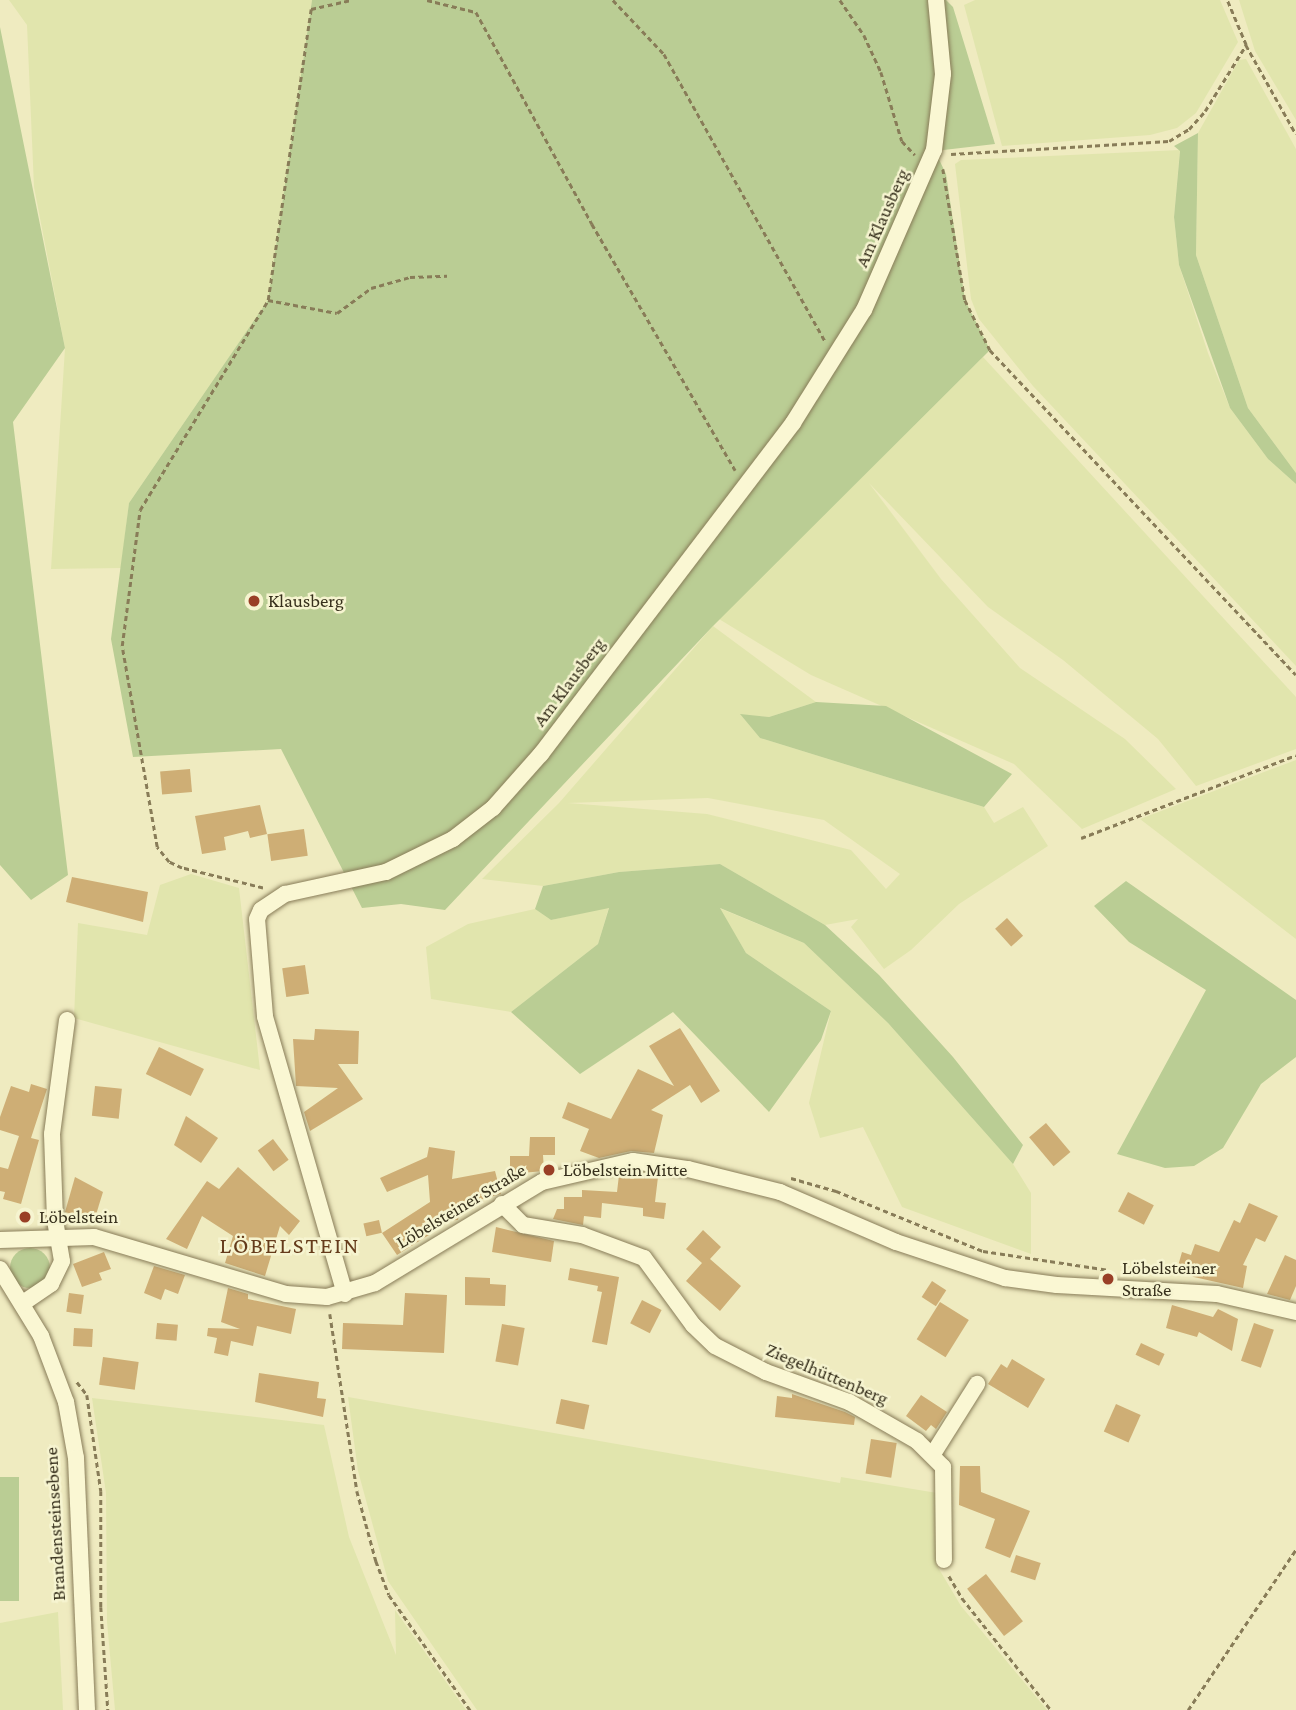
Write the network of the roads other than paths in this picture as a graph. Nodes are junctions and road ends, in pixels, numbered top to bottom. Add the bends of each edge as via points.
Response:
1 (936, 0) edge
2 (67, 1020) dead end
3 (502, 1204) junction
4 (58, 1238) junction
5 (0, 1240) edge
6 (0, 1269) edge
7 (345, 1294) junction
8 (23, 1303) junction
9 (1296, 1312) edge
10 (977, 1384) dead end
11 (933, 1454) junction
12 (944, 1560) road end
13 (87, 1710) edge

1 - 7 street, Am Klausberg via 943,74 934,150 864,310 836,361 541,754 493,808 453,839 386,872 285,894 265,904 257,919 265,1016
2 - 4 street via 52,1134
3 - 7 street, Löbelsteiner Straße via 376,1283
3 - 9 street, Löbelsteiner Straße via 561,1175 633,1161 661,1164 780,1192 896,1242 1005,1278 1217,1294
3 - 11 street, Ziegelhüttenberg via 523,1225 582,1234 645,1258 693,1325 715,1346 766,1372 872,1412
4 - 5 street, Löbelsteiner Straße
4 - 7 street, Löbelsteiner Straße via 94,1237 286,1294
4 - 8 street via 62,1261 56,1279
6 - 8 street, Brandensteinsebene
8 - 13 street, Brandensteinsebene via 53,1362 76,1458
10 - 11 street
11 - 12 street via 943,1467

